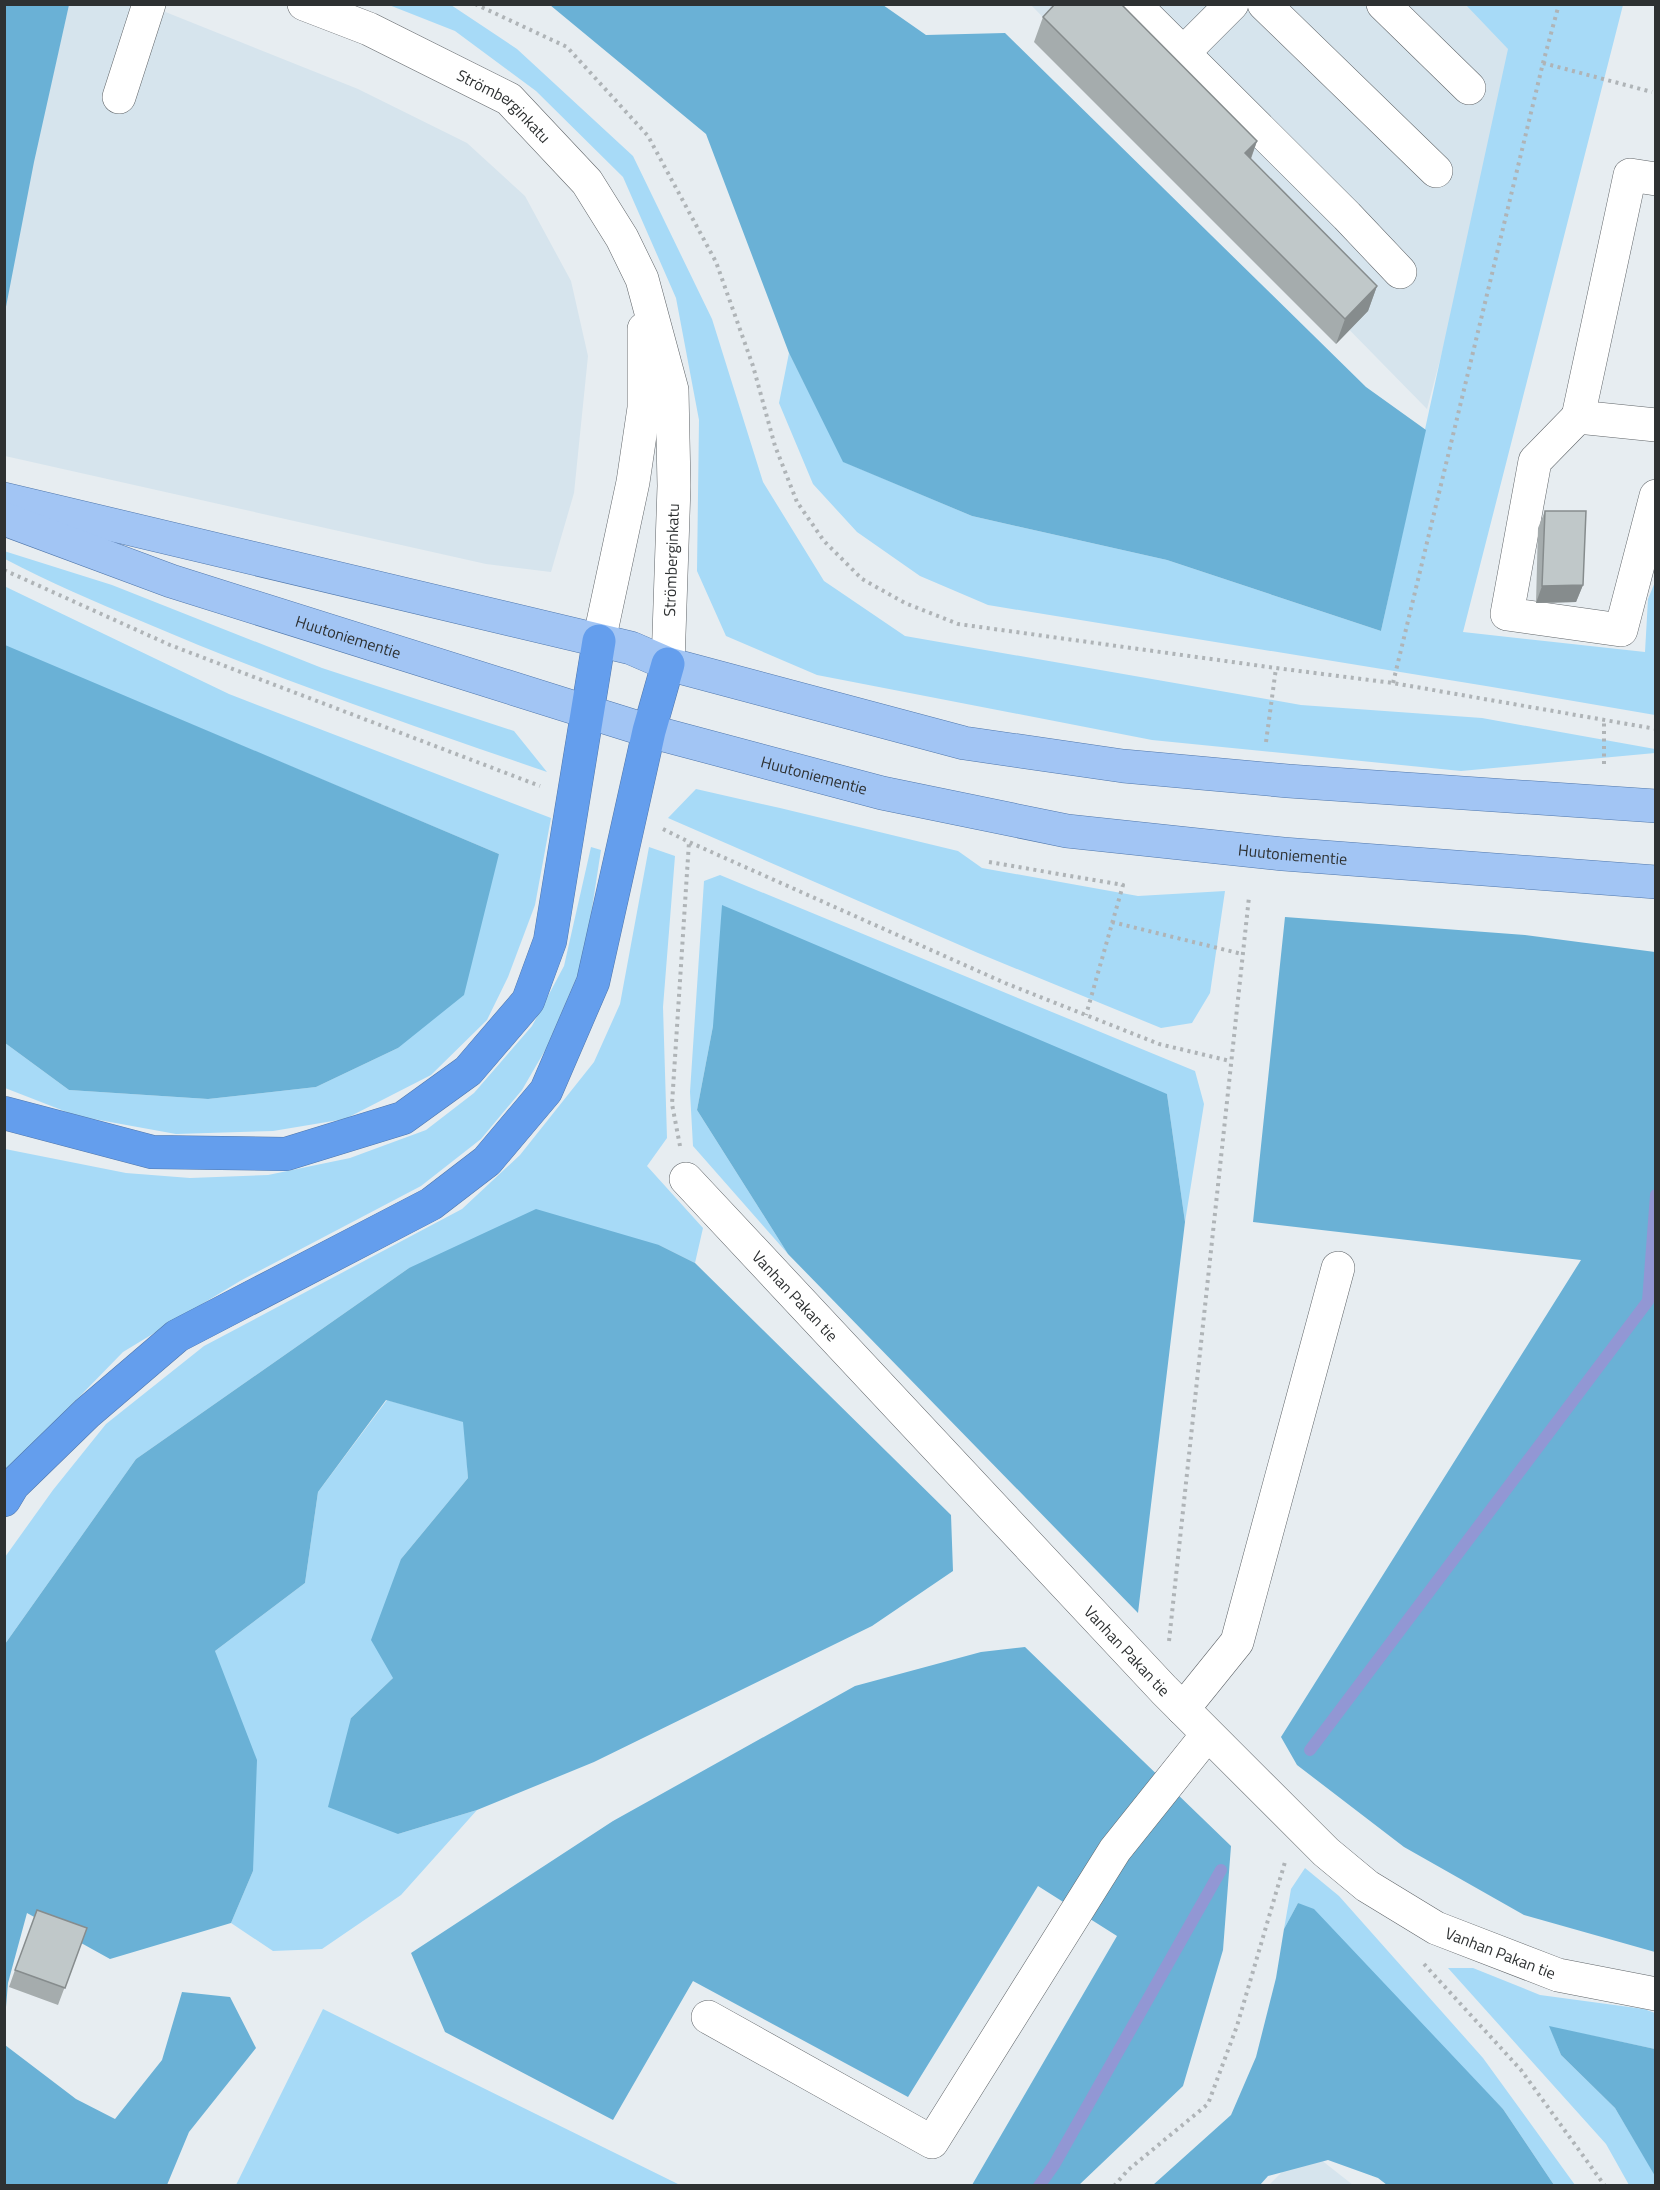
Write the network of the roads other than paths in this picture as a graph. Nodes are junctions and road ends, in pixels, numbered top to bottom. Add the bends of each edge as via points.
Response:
1 (149, 4) edge
2 (304, 4) edge
3 (1134, 4) edge
4 (1233, 4) edge
5 (1264, 4) edge
6 (1383, 4) edge
7 (1183, 53) junction
8 (1469, 88) dead end
9 (119, 97) dead end
10 (1436, 171) dead end
11 (1656, 178) edge
12 (1400, 272) dead end
13 (642, 279) junction
14 (1578, 417) junction
15 (1656, 426) edge
16 (1656, 496) edge
17 (4, 499) edge
18 (4, 519) edge
19 (599, 641) junction
20 (668, 664) junction
21 (588, 712) junction
22 (649, 731) junction
23 (1656, 806) edge
24 (1656, 882) edge
25 (4, 1113) edge
26 (686, 1179) road end
27 (1338, 1268) dead end
28 (4, 1500) edge
29 (1173, 1700) junction
30 (1208, 1735) junction
31 (1656, 1994) edge
32 (708, 2018) dead end

1 - 9 street
2 - 13 street, Strömberginkatu via 369,29 509,99 587,182
3 - 7 street
4 - 7 street
5 - 10 street
6 - 8 street
7 - 12 street
11 - 14 street via 1630,175
13 - 19 street, Strömberginkatu via 644,408 633,482
13 - 20 street, Strömberginkatu via 672,390 674,486
14 - 15 street
14 - 16 street via 1535,461 1507,614 1621,630
17 - 19 main road
18 - 21 main road, Huutoniementie via 171,581
19 - 20 main road via 631,648
19 - 21 highway
20 - 22 highway
20 - 23 main road via 964,743 1123,766
21 - 22 main road, Huutoniementie
21 - 25 highway via 550,941 528,1001 468,1071 403,1118 286,1154 152,1152
22 - 24 main road, Huutoniementie via 882,793 1067,831 1283,854
22 - 28 highway via 593,982 546,1092 487,1161 430,1204 177,1336 87,1413 14,1485
26 - 29 street, Vanhan Pakan tie
27 - 29 street via 1237,1642
29 - 30 street, Vanhan Pakan tie
30 - 31 street, Vanhan Pakan tie via 1297,1824 1367,1886 1436,1928 1558,1975
30 - 32 street via 1115,1850 932,2142

